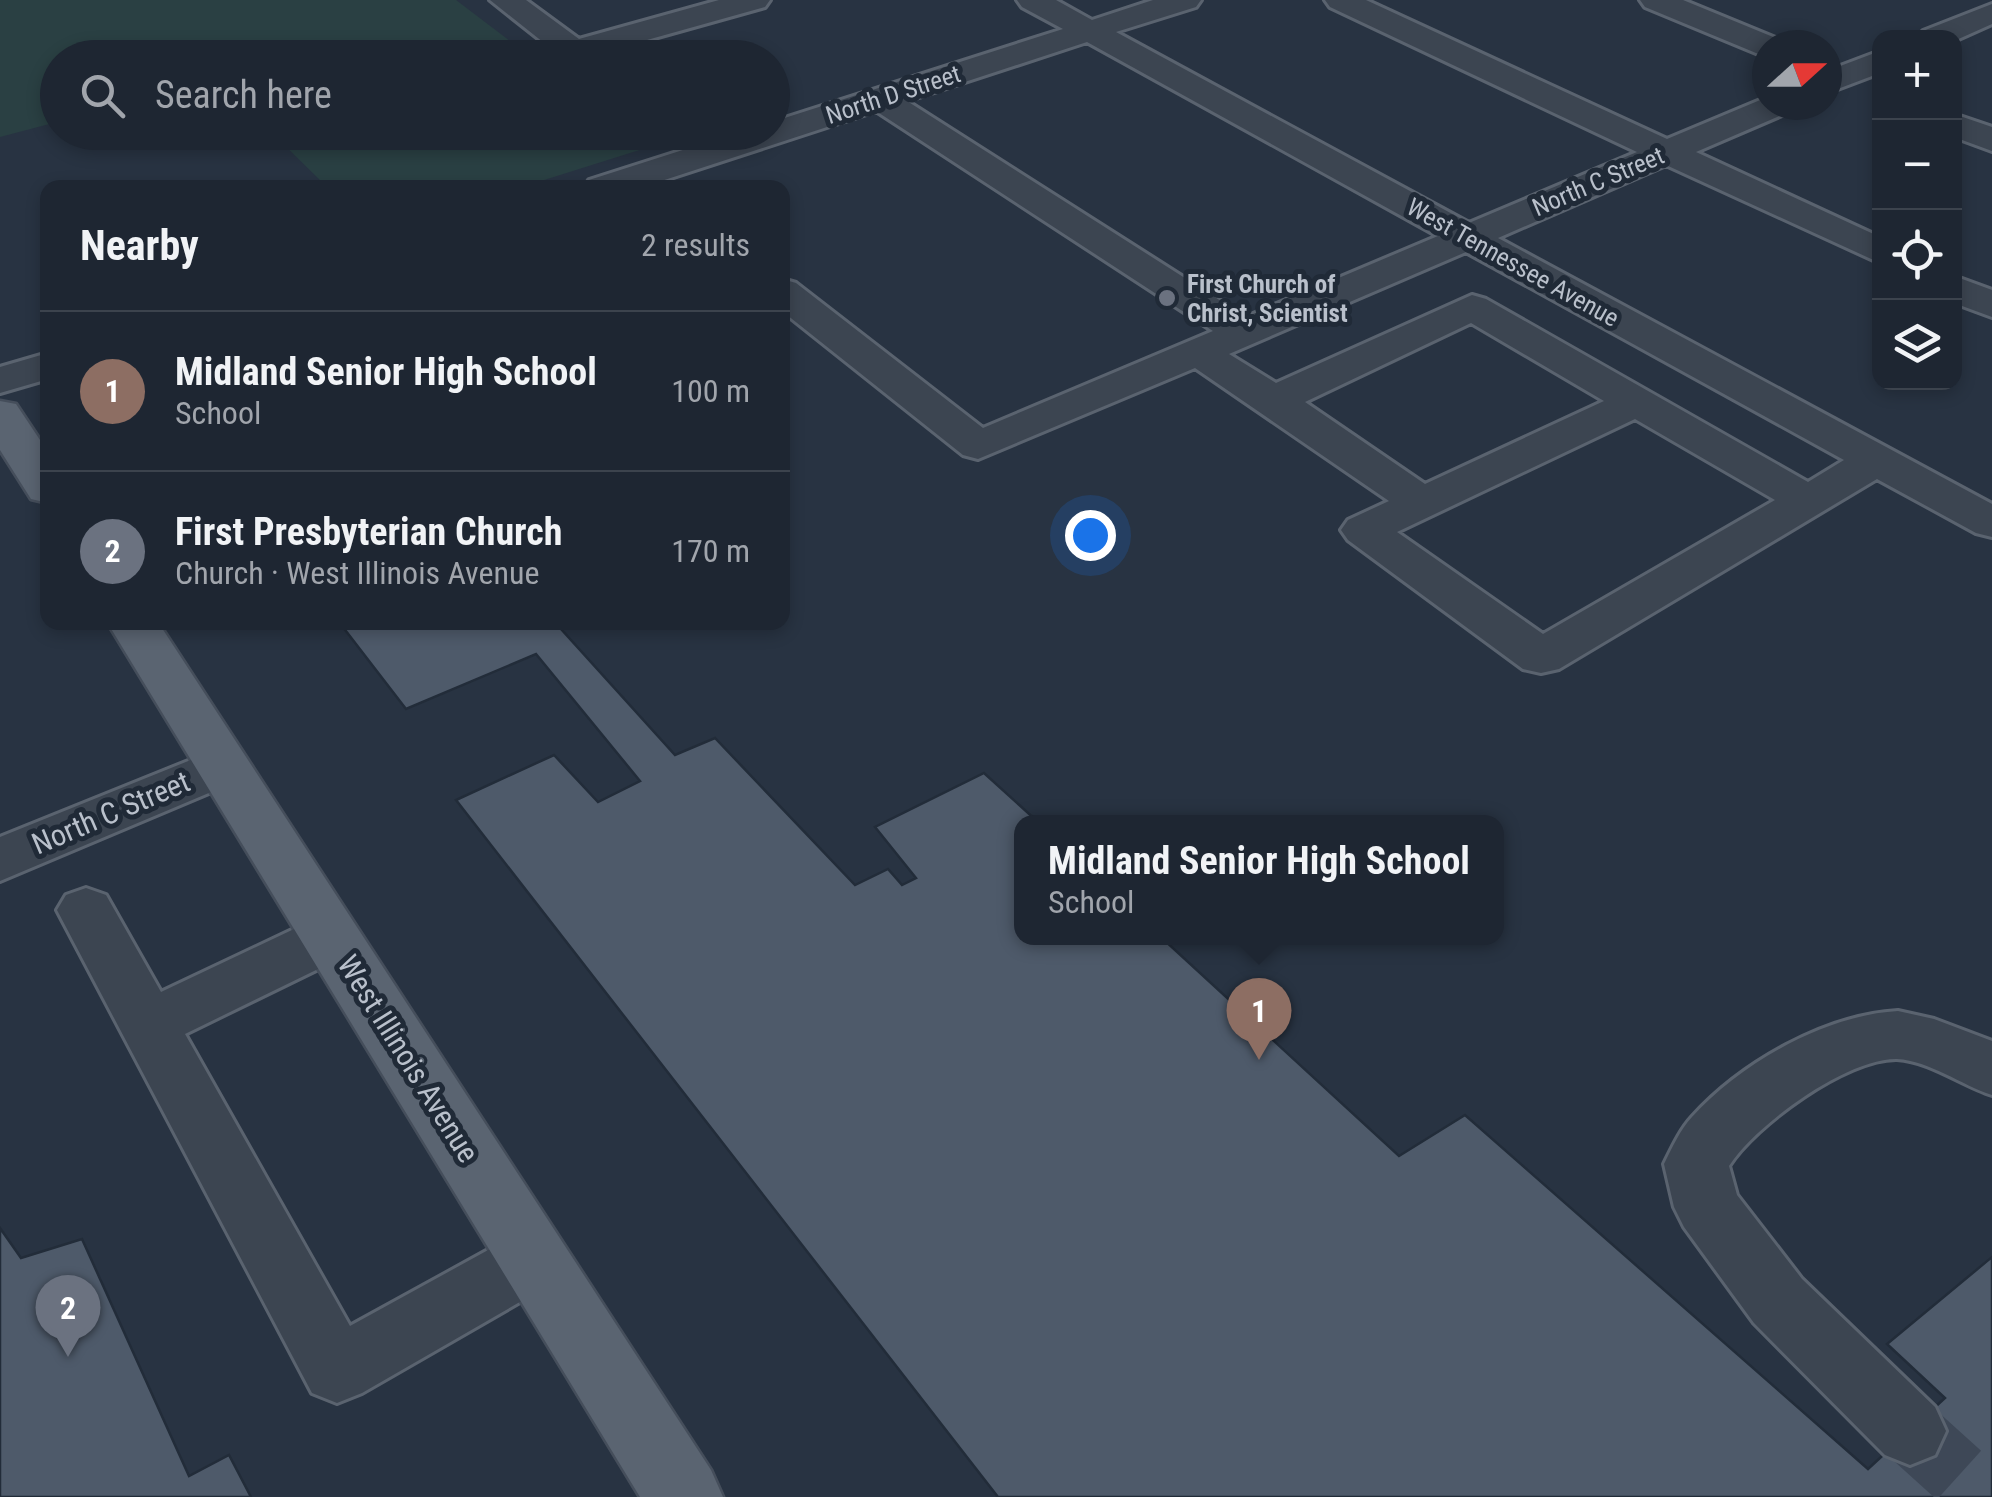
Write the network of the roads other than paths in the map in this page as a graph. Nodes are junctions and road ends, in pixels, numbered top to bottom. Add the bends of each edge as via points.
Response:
1 (506, 0) edge
2 (754, 0) edge
3 (1033, 0) edge
4 (1185, 0) edge
5 (1341, 0) edge
6 (1656, 0) edge
7 (1963, 0) edge
8 (1992, 12) edge
9 (1088, 30) junction
10 (1952, 30) edge
11 (560, 40) edge
12 (624, 40) edge
13 (1752, 40) edge
14 (1872, 64) edge
15 (1842, 74) edge
16 (1842, 80) edge
17 (1872, 90) edge
18 (878, 98) junction
19 (1752, 115) edge
20 (790, 120) edge
21 (1962, 127) edge
22 (1992, 140) edge
23 (689, 150) edge
24 (1666, 152) junction
25 (647, 180) edge
26 (1468, 237) junction
27 (1872, 248) edge
28 (1962, 292) edge
29 (790, 297) edge
30 (1992, 305) edge
31 (1244, 334) junction
32 (1199, 353) junction
33 (40, 368) edge
34 (0, 380) edge
35 (1274, 400) junction
36 (1636, 402) junction
37 (0, 414) edge
38 (1878, 460) junction
39 (40, 477) edge
40 (1808, 501) junction
41 (1422, 503) junction
42 (1992, 523) edge
43 (137, 630) edge
44 (222, 766) junction
45 (0, 860) edge
46 (86, 910) dead end
47 (331, 937) junction
48 (148, 1025) junction
49 (1992, 1070) edge
50 (534, 1259) junction
51 (1910, 1431) tunnel mouth
52 (684, 1497) edge

1 - 11 street
2 - 12 street
3 - 9 street, West Tennessee Avenue
4 - 9 street, North D Street
5 - 24 street
6 - 13 street
7 - 8 street
8 - 10 street
9 - 18 street, North D Street
9 - 26 street, West Tennessee Avenue
14 - 15 street
16 - 17 street
18 - 20 street, North D Street
18 - 31 street
19 - 24 street, North C Street
21 - 22 street
23 - 25 street, North D Street
24 - 26 street, North C Street
24 - 27 street
26 - 31 street, North C Street
26 - 38 street, West Tennessee Avenue
28 - 30 street
29 - 32 street, North C Street via 978,446
31 - 32 street, North C Street
32 - 35 street
33 - 34 street
35 - 36 street via 1472,308
35 - 41 street
36 - 40 street
36 - 41 street
37 - 39 main road
38 - 40 street
38 - 42 street, West Tennessee Avenue
40 - 41 street via 1541,657 1364,530
43 - 44 main road, West Illinois Avenue
44 - 45 street, North C Street
44 - 47 main road, West Illinois Avenue
46 - 48 street
47 - 48 street
47 - 50 main road, West Illinois Avenue
48 - 50 street via 337,1370
49 - 51 street via 1896,1034 1839,1046 1714,1136 1696,1164 1708,1206 1778,1301
50 - 52 main road, West Illinois Avenue

